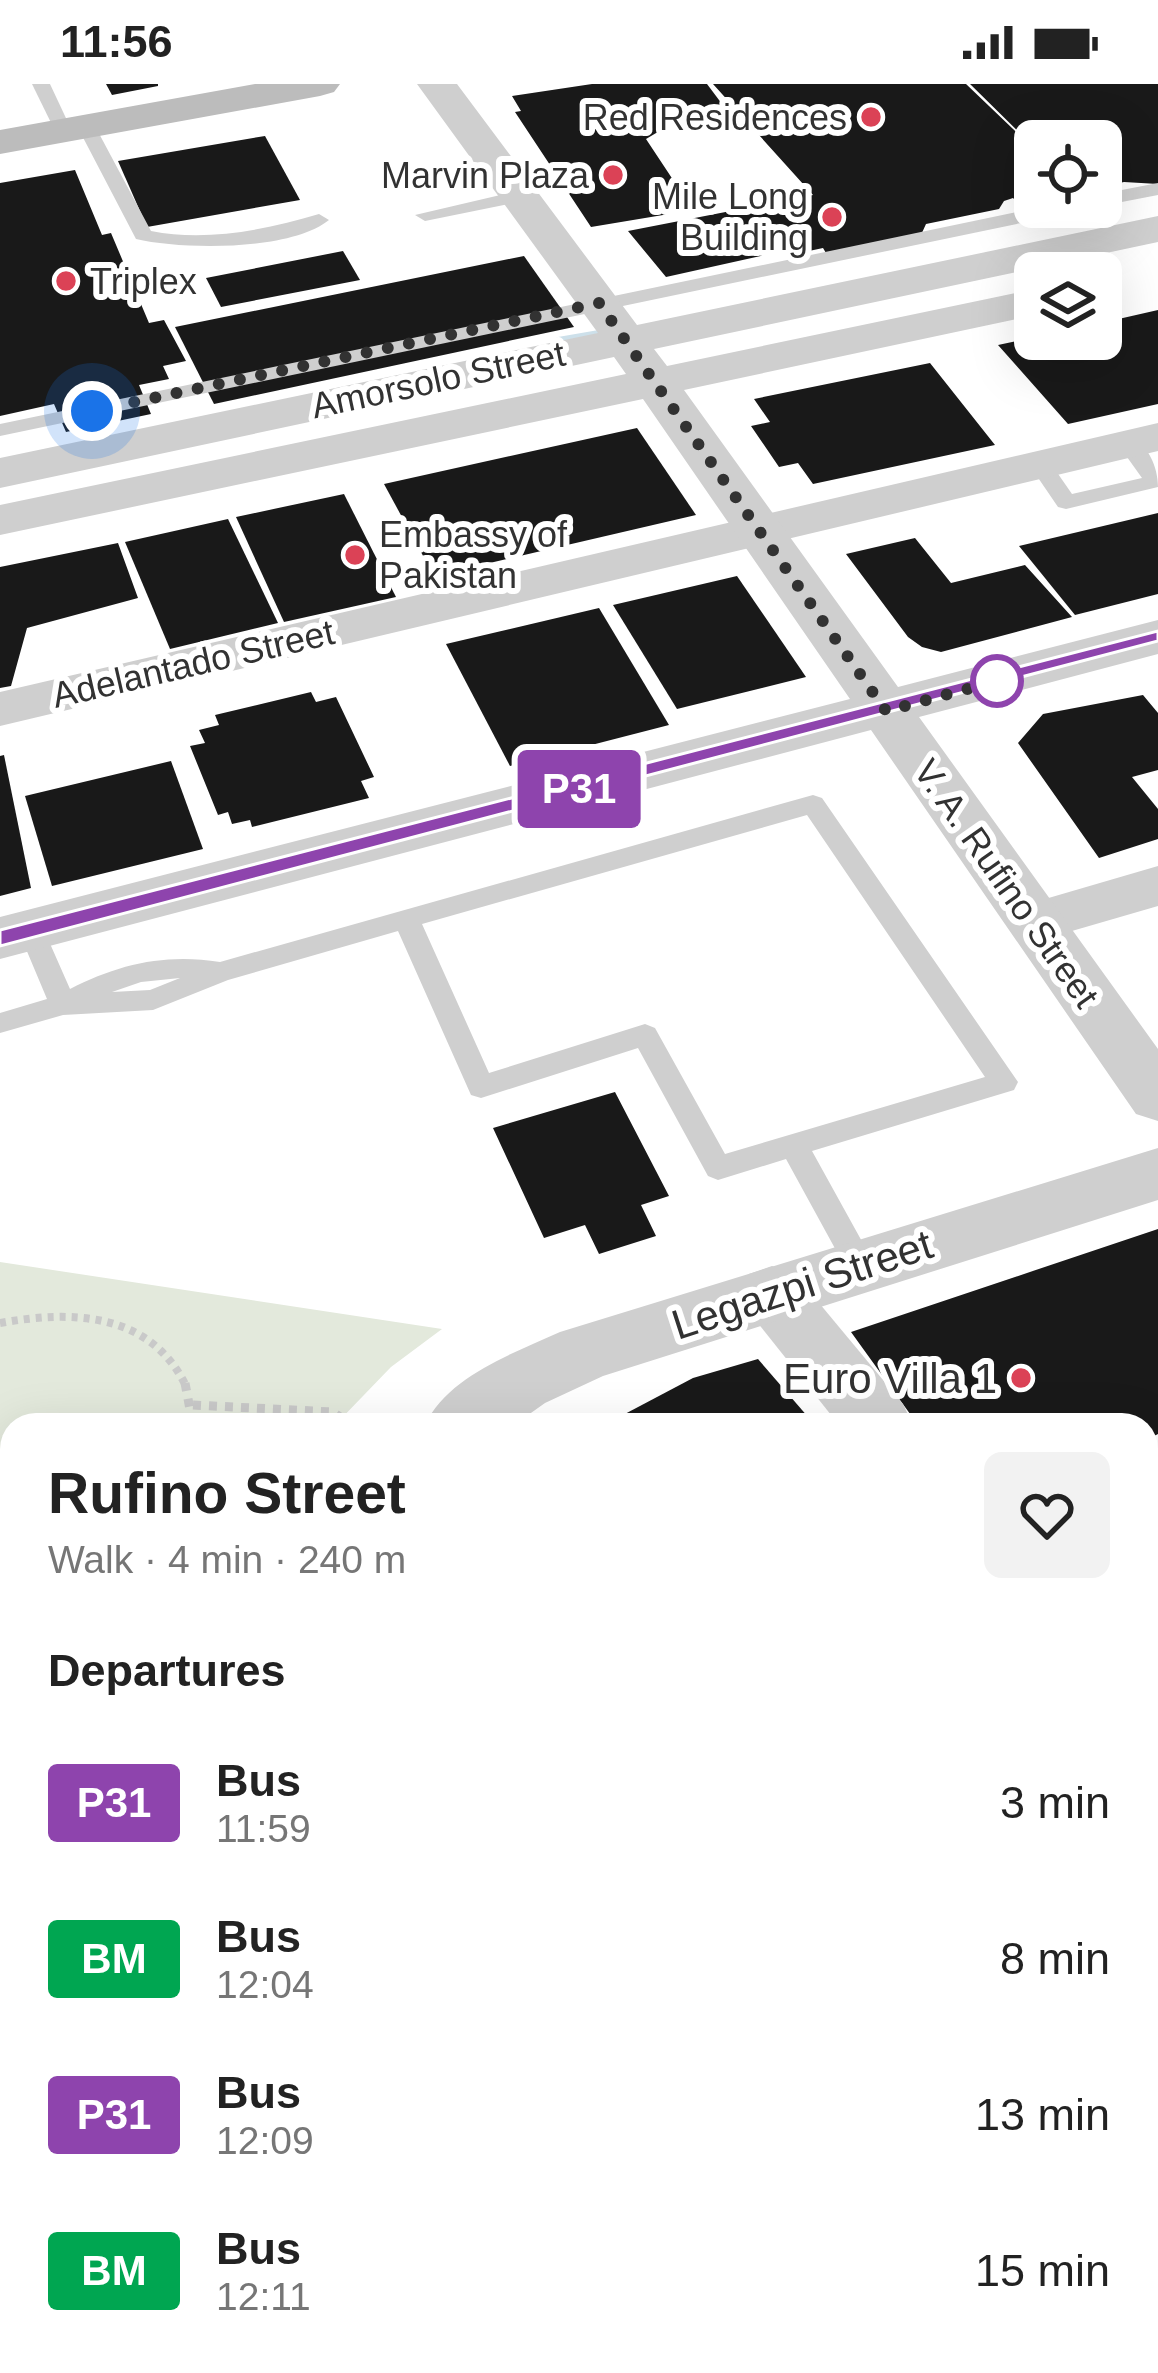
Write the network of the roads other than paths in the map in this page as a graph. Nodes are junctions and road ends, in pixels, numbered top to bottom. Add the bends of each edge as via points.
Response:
1 (41, 84) edge
2 (320, 84) edge
3 (437, 84) edge
4 (75, 129) junction
5 (0, 142) edge
6 (1158, 189) edge
7 (522, 196) junction
8 (1122, 196) edge
9 (425, 214) dead end
10 (319, 220) dead end
11 (1014, 221) edge
12 (1158, 230) edge
13 (1014, 307) edge
14 (612, 322) junction
15 (654, 385) junction
16 (0, 430) edge
17 (1143, 440) edge
18 (0, 472) edge
19 (0, 520) edge
20 (758, 531) junction
21 (1158, 637) edge
22 (0, 709) edge
23 (886, 711) junction
24 (1158, 886) edge
25 (406, 918) junction
26 (1034, 922) junction
27 (15, 934) edge
28 (63, 1006) junction
29 (0, 1023) edge
30 (1158, 1097) edge
31 (794, 1146) junction
32 (1158, 1174) edge
33 (860, 1264) junction
34 (772, 1293) junction
35 (477, 1413) edge
36 (869, 1413) edge

1 - 4 lane
2 - 4 main road
3 - 7 street, V. A. Rufino Street
4 - 5 main road
4 - 10 lane via 143,235 195,242
6 - 8 lane
7 - 9 lane
7 - 14 street, V. A. Rufino Street
11 - 14 lane
12 - 14 street, Amorsolo Street
13 - 15 street, Amorsolo Street
14 - 15 street, V. A. Rufino Street
14 - 16 lane
14 - 18 street, Amorsolo Street
15 - 19 street, Amorsolo Street
15 - 20 street, V. A. Rufino Street
17 - 20 street, Adelantado Street
20 - 22 street, Adelantado Street
20 - 23 street, V. A. Rufino Street
21 - 23 street
23 - 26 street, V. A. Rufino Street
23 - 27 street
24 - 26 street
25 - 28 lane via 153,1000
25 - 31 lane via 481,1087 645,1035 718,1168
25 - 31 lane via 813,804 1004,1082
26 - 30 street, V. A. Rufino Street
27 - 28 lane
28 - 29 lane
31 - 33 lane
32 - 33 street, Legazpi Street
33 - 34 street, Legazpi Street
34 - 35 street, Legazpi Street via 584,1353
34 - 36 street

